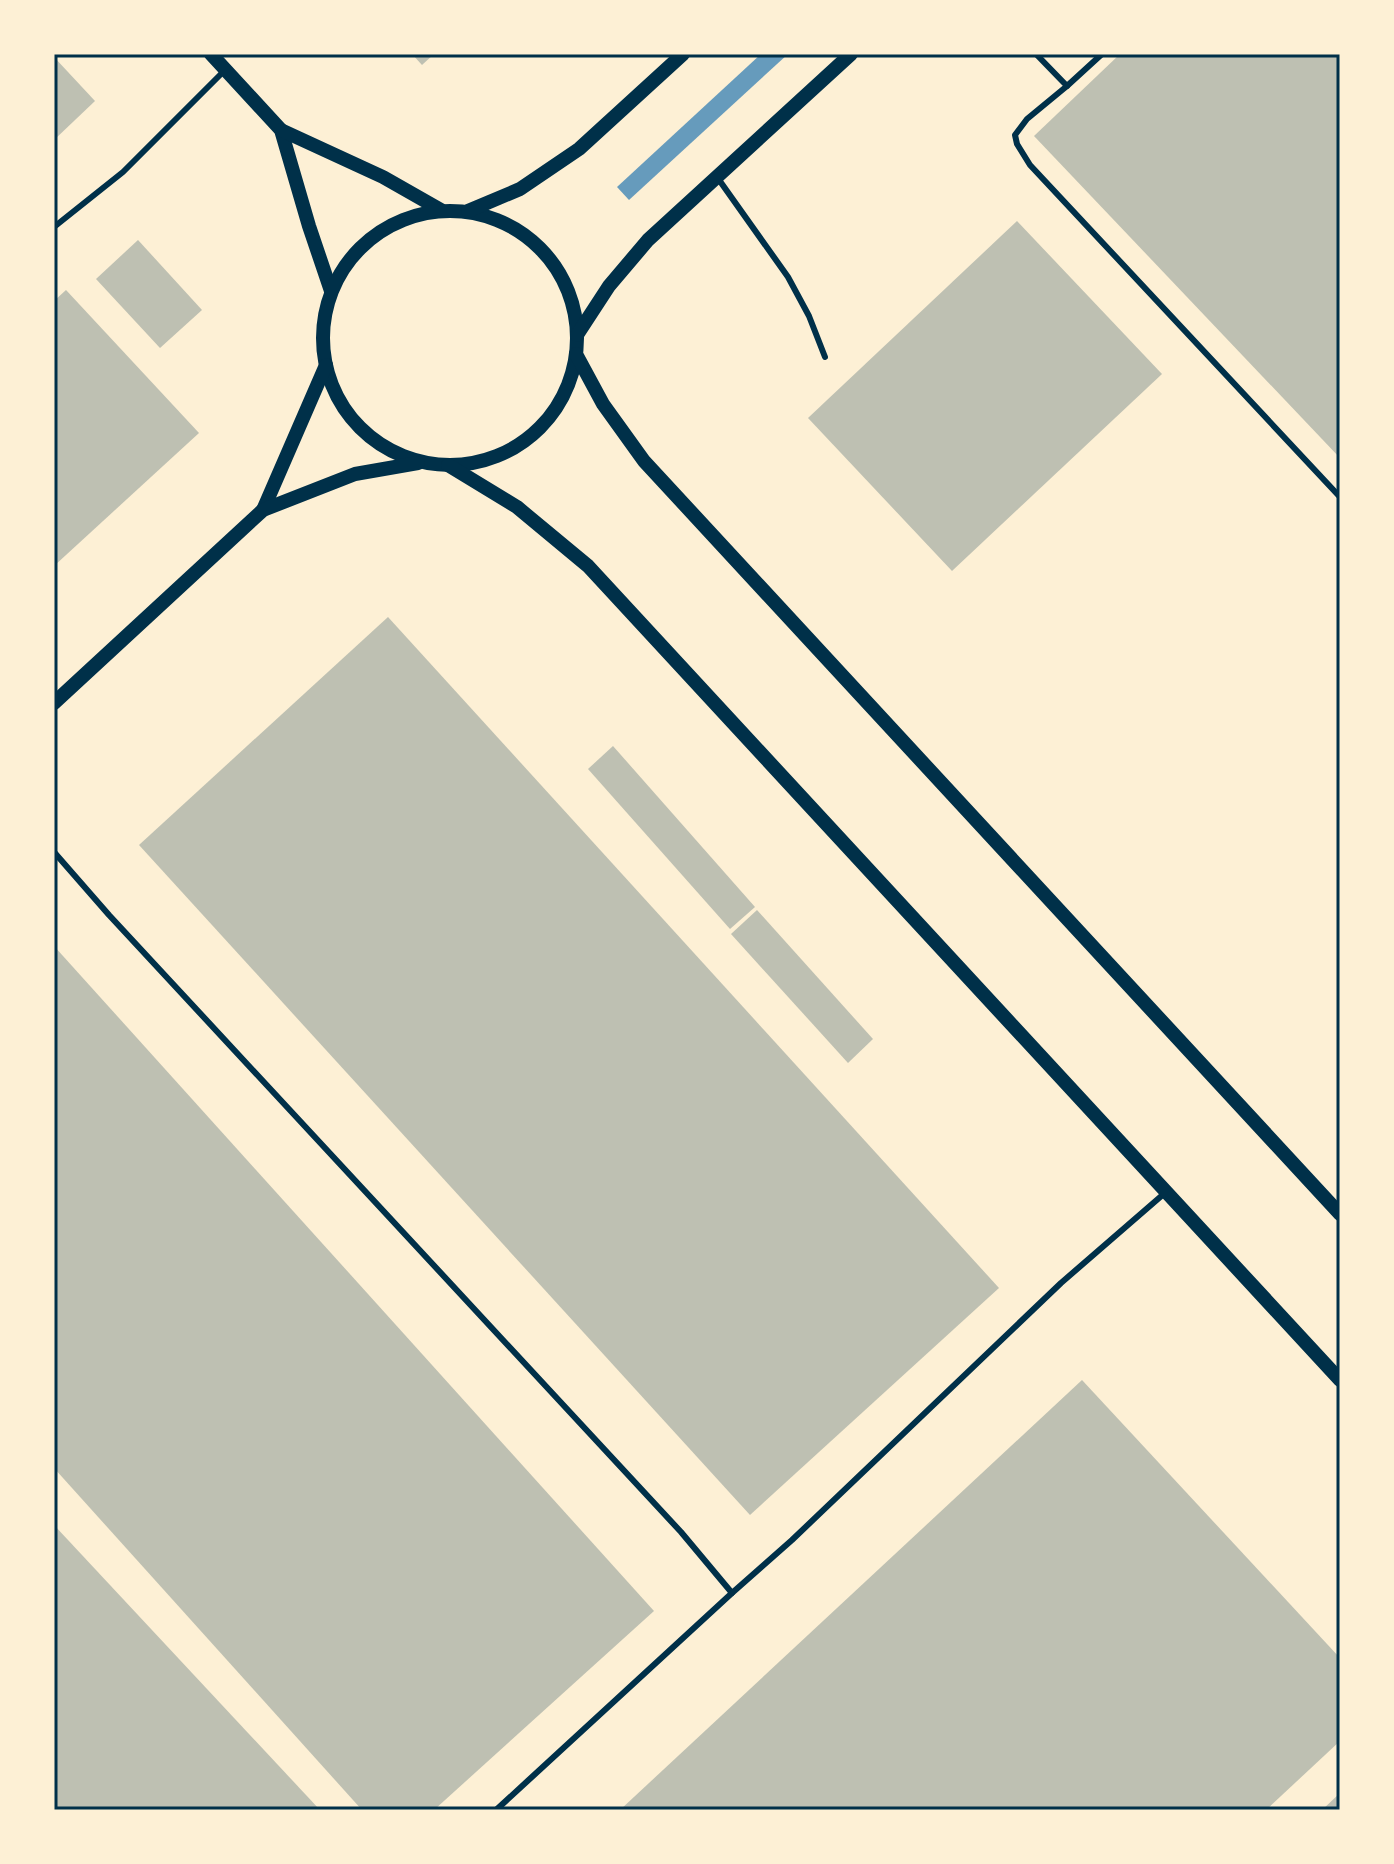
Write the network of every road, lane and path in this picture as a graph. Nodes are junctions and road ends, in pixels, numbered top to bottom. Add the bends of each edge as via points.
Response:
1 (211, 54) edge
2 (683, 54) edge
3 (851, 54) edge
4 (1036, 54) edge
5 (1102, 54) edge
6 (226, 69) junction
7 (1067, 86) junction
8 (281, 130) junction
9 (717, 177) junction
10 (441, 210) junction
11 (468, 211) junction
12 (54, 227) edge
13 (331, 291) junction
14 (577, 335) junction
15 (576, 354) junction
16 (825, 357) dead end
17 (326, 365) junction
18 (422, 462) junction
19 (448, 465) junction
20 (1340, 497) edge
21 (263, 510) junction
22 (54, 703) edge
23 (54, 852) edge
24 (1166, 1192) junction
25 (1340, 1214) edge
26 (1340, 1380) edge
27 (732, 1593) junction
28 (496, 1810) edge

1 - 6 street
2 - 11 street via 579,149 520,189
3 - 9 street
4 - 7 lane
5 - 7 lane
6 - 8 street
6 - 12 lane via 123,172
7 - 20 lane via 1015,135 1030,165
8 - 10 street
8 - 13 street
9 - 14 street via 648,240
9 - 16 lane via 788,277
10 - 11 street
10 - 13 street via 395,222 374,234 342,269
11 - 14 street via 516,229 553,263 570,298
13 - 17 street via 322,340
14 - 15 street
15 - 19 street via 562,398 533,434 494,458
15 - 25 street via 603,404 644,461
17 - 18 street via 333,388 360,427 378,443
17 - 21 street
18 - 19 street
18 - 21 street via 355,474
19 - 24 street via 517,507 588,566
21 - 22 street
23 - 27 lane
24 - 26 street
24 - 27 lane via 1061,1283
27 - 28 lane

